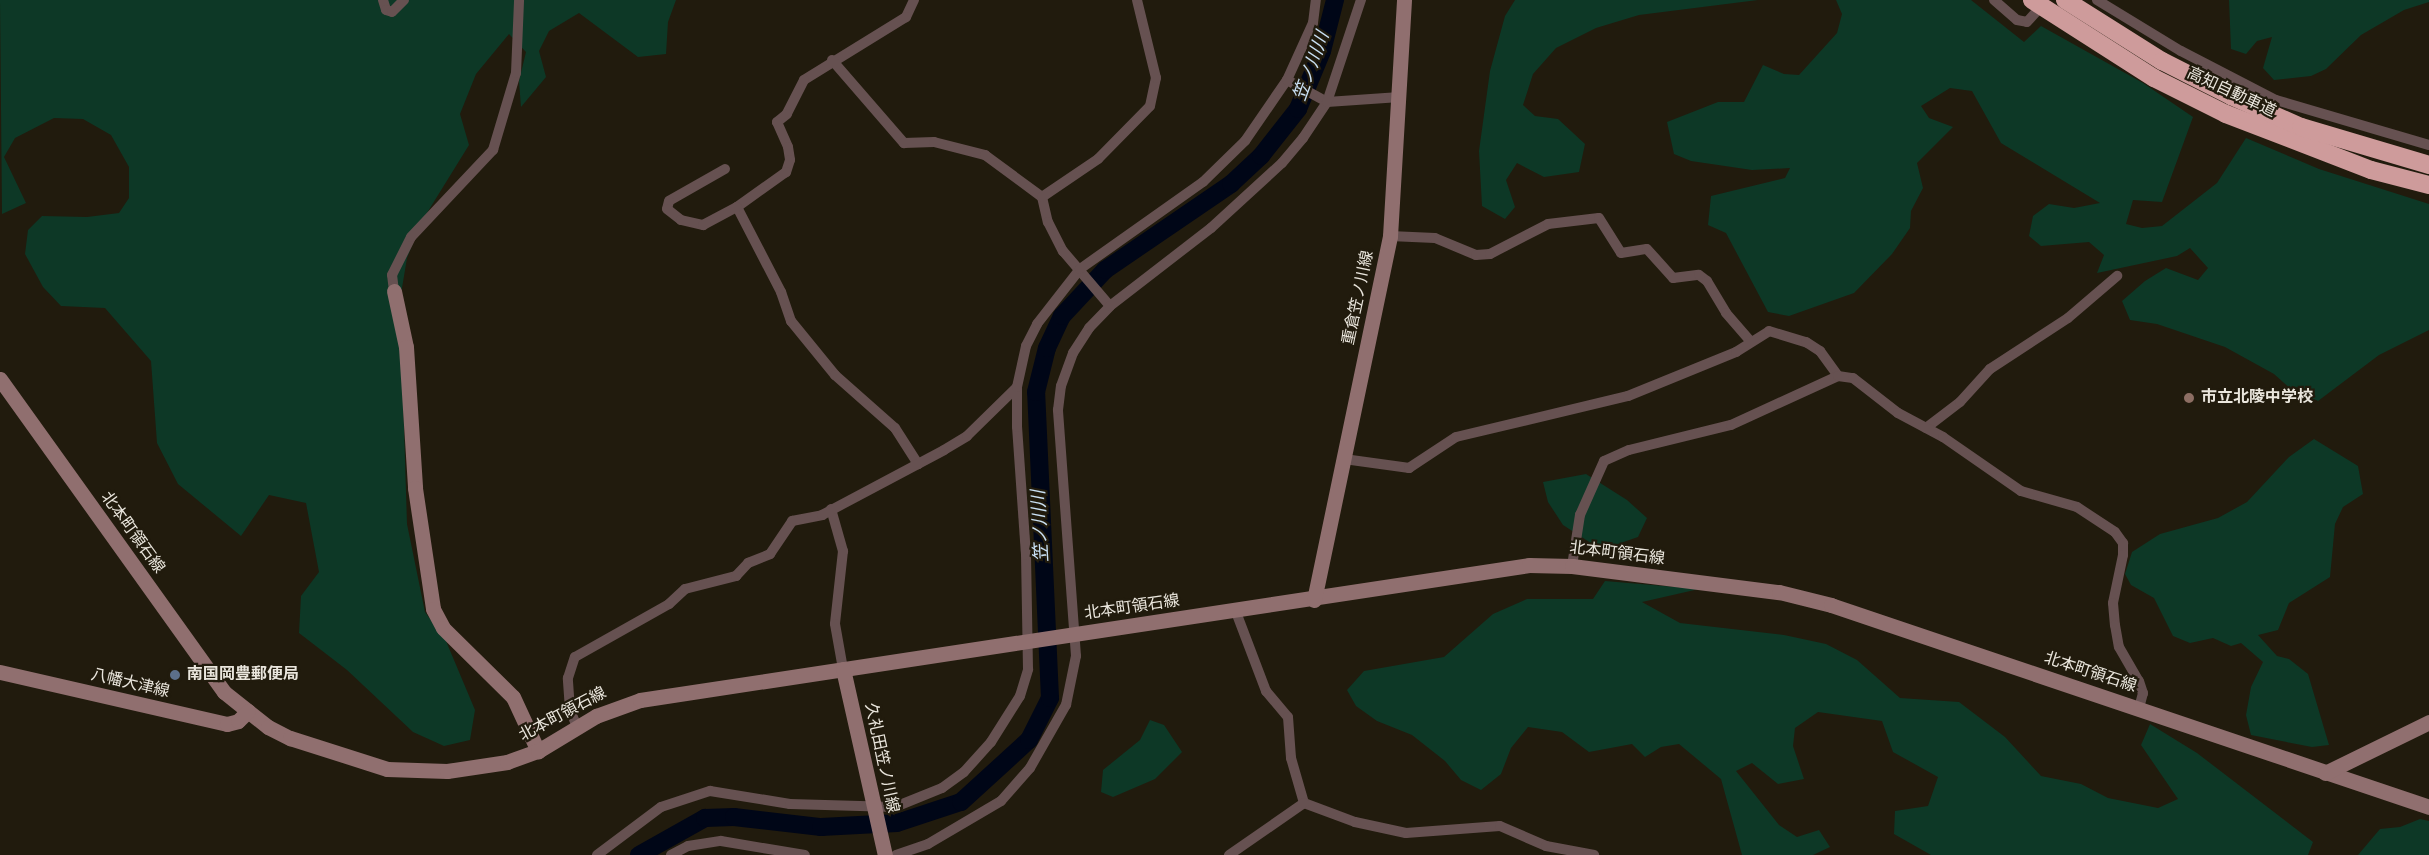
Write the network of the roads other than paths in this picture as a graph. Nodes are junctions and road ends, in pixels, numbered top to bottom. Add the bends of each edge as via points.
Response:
1 (383, 0) edge
2 (404, 0) edge
3 (519, 0) edge
4 (914, 0) edge
5 (1137, 0) edge
6 (1316, 0) edge
7 (1361, 0) edge
8 (1404, 0) edge
9 (1994, 0) edge
10 (2046, 0) edge
11 (2065, 0) edge
12 (2097, 0) edge
13 (2033, 9) edge
14 (832, 60) junction
15 (1288, 80) junction
16 (1400, 97) junction
17 (1325, 101) junction
18 (2429, 145) edge
19 (2429, 165) edge
20 (725, 169) dead end
21 (2429, 185) edge
22 (1042, 197) junction
23 (737, 207) junction
24 (1390, 236) junction
25 (1083, 273) junction
26 (2117, 276) dead end
27 (394, 291) joint
28 (1108, 304) junction
29 (1750, 341) junction
30 (1838, 376) junction
31 (0, 379) edge
32 (1017, 387) junction
33 (1926, 428) junction
34 (1344, 459) junction
35 (918, 464) junction
36 (831, 509) junction
37 (1572, 566) junction
38 (1314, 600) junction
39 (1236, 612) junction
40 (1073, 634) junction
41 (1031, 641) junction
42 (843, 669) junction
43 (0, 672) edge
44 (2139, 708) junction
45 (248, 711) junction
46 (2429, 722) edge
47 (578, 727) junction
48 (538, 751) junction
49 (2325, 772) junction
50 (1304, 803) junction
51 (2429, 807) edge
52 (874, 809) junction
53 (888, 854) edge
54 (597, 855) edge
55 (671, 855) edge
56 (805, 855) edge
57 (1229, 855) edge
58 (1594, 855) edge

1 - 2 street via 386,10 392,12
3 - 27 street via 516,73 493,150 411,237 392,275
4 - 14 street via 906,17
5 - 22 street via 1156,78 1150,106 1098,159
6 - 15 street via 1313,23
7 - 17 street
8 - 16 main road, 重倉笠ノ川線
9 - 13 street via 2016,20 2027,22
10 - 13 street
11 - 19 highway, 高知自動車道 via 2162,61 2231,96 2301,127
12 - 18 street via 2181,51 2276,100
13 - 21 highway, 高知自動車道 via 2226,114 2361,167
14 - 22 street via 904,143 934,142 985,155
14 - 23 street via 804,80 787,114 777,122 784,132 790,160 786,172
15 - 17 street
15 - 25 street via 1245,141 1203,182
16 - 17 street
16 - 24 main road, 重倉笠ノ川線
17 - 28 street via 1303,138 1248,196
20 - 23 street via 669,201 667,209 681,220 703,225
22 - 25 street via 1048,222 1063,251
23 - 35 street via 781,292 791,321 835,375 894,428
24 - 29 street via 1435,238 1476,255 1490,254 1548,224 1599,218 1621,253 1647,249 1673,278 1699,275 1707,281 1726,313
24 - 34 main road, 重倉笠ノ川線
25 - 28 street
25 - 32 street via 1037,324 1026,346
26 - 33 street via 2068,318 1990,369 1960,402
27 - 48 main road via 406,346 417,509 433,609 443,628 513,697
28 - 40 street via 1073,353 1061,386 1058,410
29 - 30 street via 1769,331 1806,342 1820,351
29 - 34 street via 1736,352 1628,396 1456,437 1409,468
30 - 33 street via 1853,378
30 - 37 street via 1731,425 1629,450 1604,461 1580,515
31 - 45 main road, 北本町領石線 via 200,660 224,692
32 - 35 street via 967,436
32 - 41 street
33 - 44 street via 2021,491 2077,507 2115,532 2123,543 2123,555 2113,603 2115,625 2119,647 2143,693
34 - 38 main road, 重倉笠ノ川線
35 - 36 street
36 - 42 street via 843,551 835,624
36 - 47 street via 813,519 792,521 770,554 748,563 736,576 685,589 669,604 575,657 568,678 570,710
37 - 38 main road, 北本町領石線 via 1529,565
37 - 44 main road, 北本町領石線 via 1779,592 1831,605
38 - 39 main road, 北本町領石線
39 - 40 main road, 北本町領石線
39 - 50 street via 1266,691 1288,717 1291,758
40 - 41 main road, 北本町領石線
40 - 53 street via 1075,670 1066,705 1030,768 1000,801 967,824
41 - 42 main road, 北本町領石線
41 - 52 street via 1020,696 991,742 964,772 919,798
42 - 47 main road, 北本町領石線 via 640,700 611,709
42 - 52 main road, 久礼田笠ノ川線
43 - 45 main road, 八幡大津線 via 228,724
44 - 49 main road, 北本町領石線
45 - 48 main road, 北本町領石線 via 290,738 387,769 447,771 484,767
46 - 49 main road
47 - 48 main road, 北本町領石線
49 - 51 main road, 北本町領石線
50 - 57 street
50 - 58 street via 1355,822 1407,833 1500,826 1546,846
52 - 53 main road, 久礼田笠ノ川線
52 - 54 street via 790,804 710,791 661,807
55 - 56 street via 688,846 722,841

